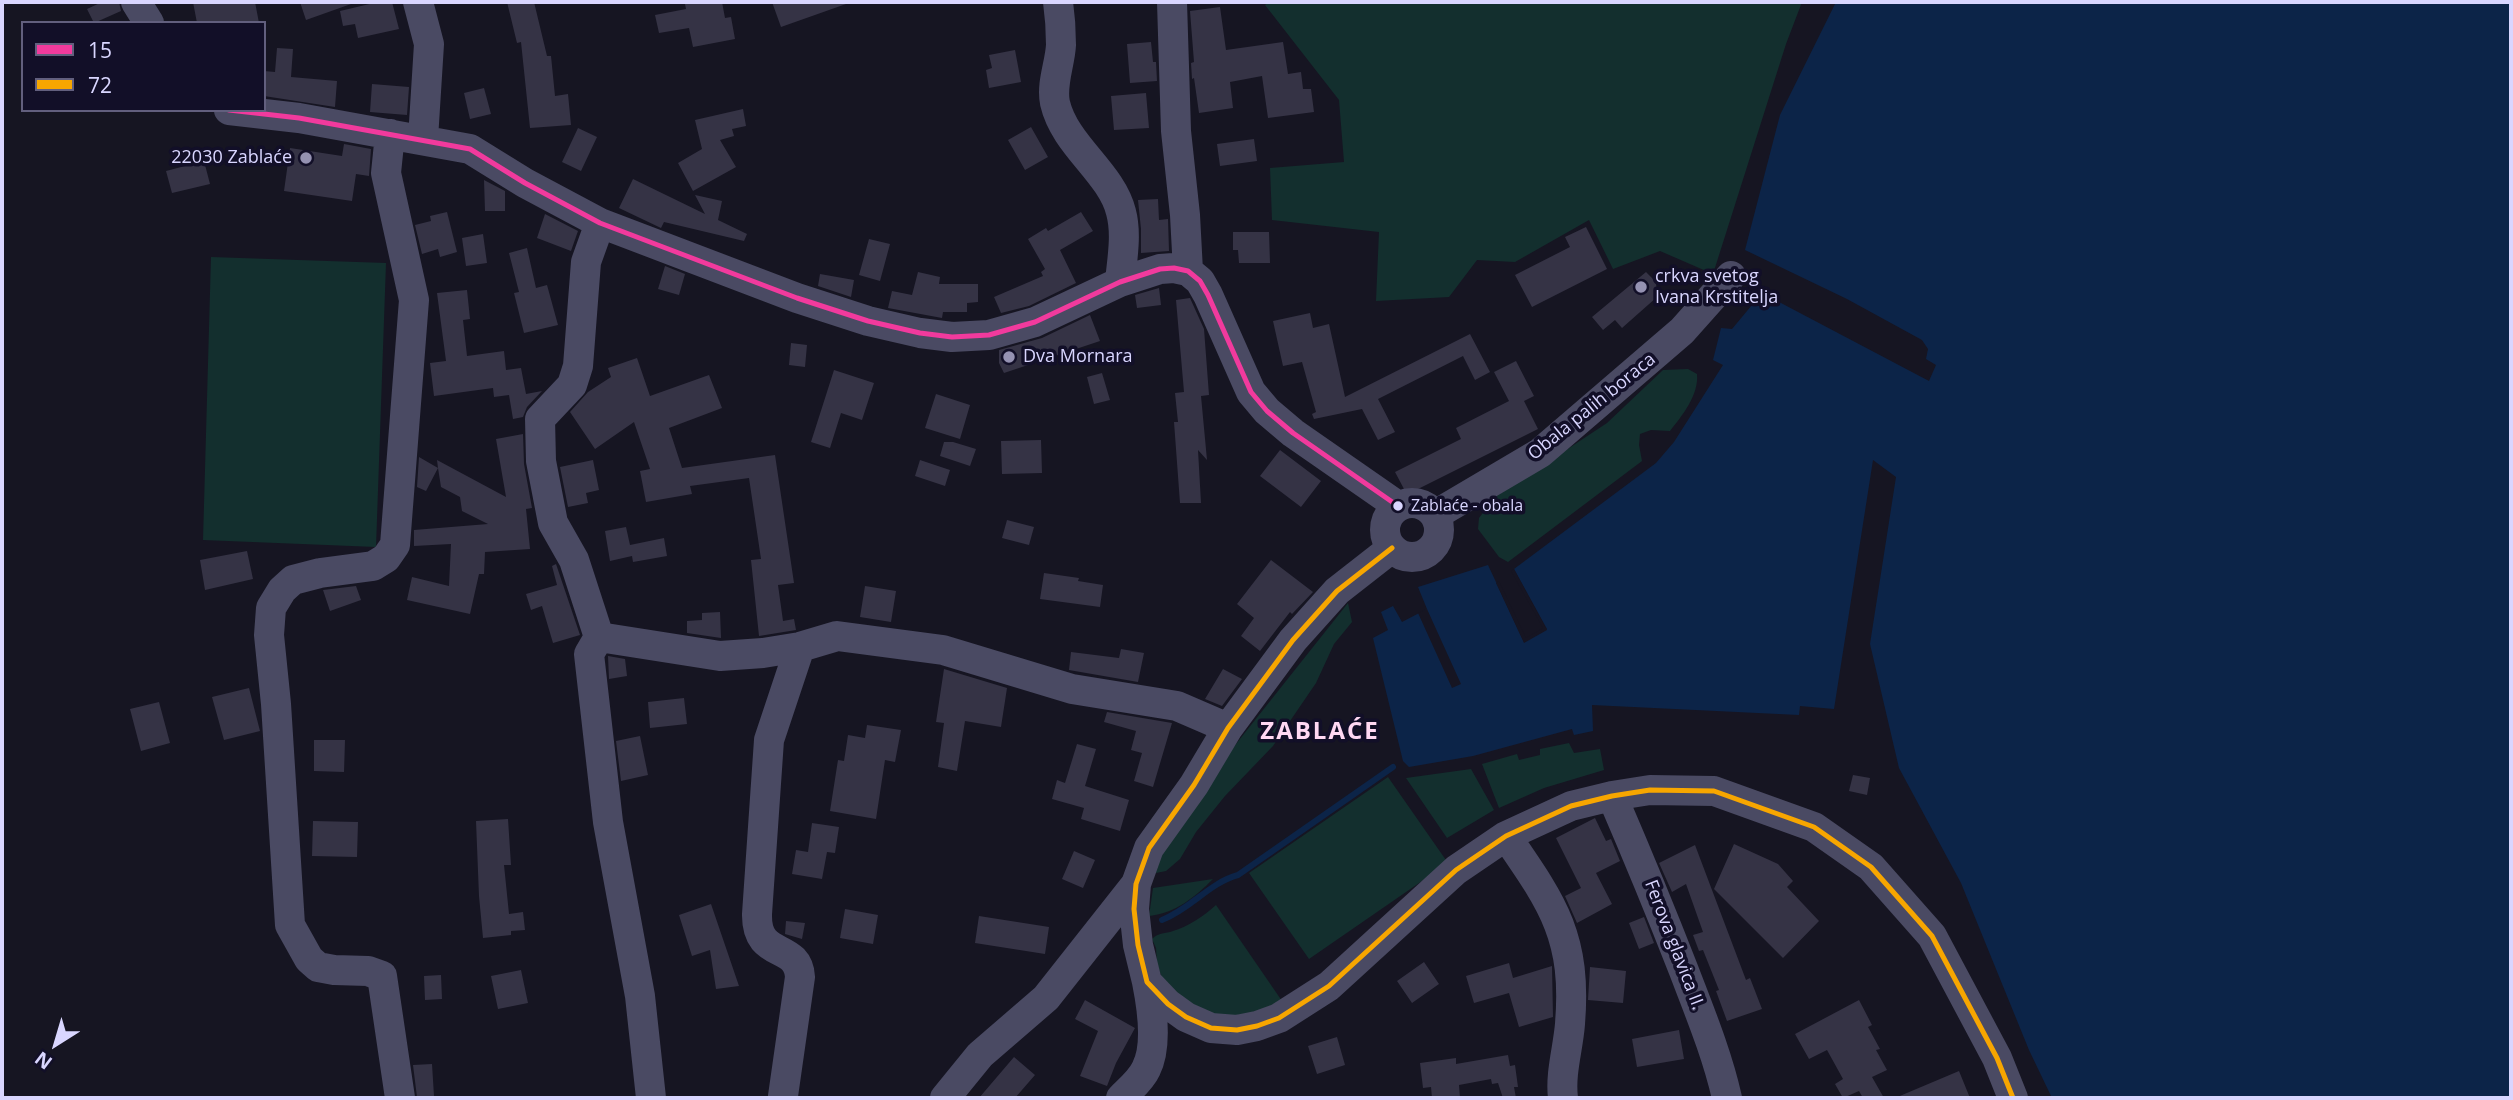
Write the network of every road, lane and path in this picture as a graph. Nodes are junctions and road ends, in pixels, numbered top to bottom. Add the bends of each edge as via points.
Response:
1 (136, 2) edge
2 (418, 2) edge
3 (1058, 2) edge
4 (1172, 2) edge
5 (148, 21) edge
6 (246, 112) edge
7 (390, 134) junction
8 (423, 139) junction
9 (600, 223) junction
10 (1188, 271) junction
11 (1731, 276) dead end
12 (1120, 282) junction
13 (1398, 506) junction
14 (1435, 514) junction
15 (1392, 548) junction
16 (599, 637) junction
17 (800, 647) junction
18 (1228, 728) junction
19 (1612, 796) junction
20 (1506, 836) junction
21 (1136, 884) junction
22 (1147, 982) junction
23 (783, 1096) dead end
24 (400, 1098) edge
25 (650, 1098) edge
26 (945, 1098) edge
27 (1121, 1098) edge
28 (1563, 1098) edge
29 (1727, 1098) edge
30 (2013, 1098) edge

1 - 5 street
2 - 8 street via 429,44
3 - 12 street via 1061,45 1055,102 1081,153 1121,210
4 - 10 street via 1176,131
6 - 7 street
7 - 8 street
7 - 24 street via 386,173 414,300 395,545 373,566 293,580 271,608 270,635 290,925 318,967 382,976
8 - 9 street via 470,149
9 - 12 street via 821,307 952,337 989,335 1035,322
9 - 16 street via 586,262 578,366 572,385 540,419 541,461 553,523 574,560
10 - 12 street via 1160,269
10 - 13 street via 1208,295 1251,392 1293,433
11 - 14 street, Obala palih boraca via 1682,331 1540,453
13 - 14 street via 1422,504
13 - 15 street via 1385,528
14 - 15 street via 1440,531 1428,553 1402,556
15 - 18 street via 1324,604
16 - 17 street via 720,656
16 - 25 street via 589,654 608,822 640,996
17 - 18 street via 836,636 943,650 1072,689 1177,706
17 - 23 street via 769,740 757,914 761,939 799,966
18 - 21 street via 1149,848
19 - 20 street via 1571,806
19 - 29 street, Ferova glavica II. via 1720,1064
19 - 30 street via 1650,790 1714,791 1814,827 1871,867 1932,936 1997,1058
20 - 22 street via 1456,870 1329,986 1279,1018 1237,1030 1211,1028 1186,1017
20 - 28 street via 1540,885 1567,944 1570,1023 1561,1080
21 - 22 street via 1138,945
21 - 26 street via 1046,998 980,1055
22 - 27 street via 1153,1014 1150,1055 1146,1070

